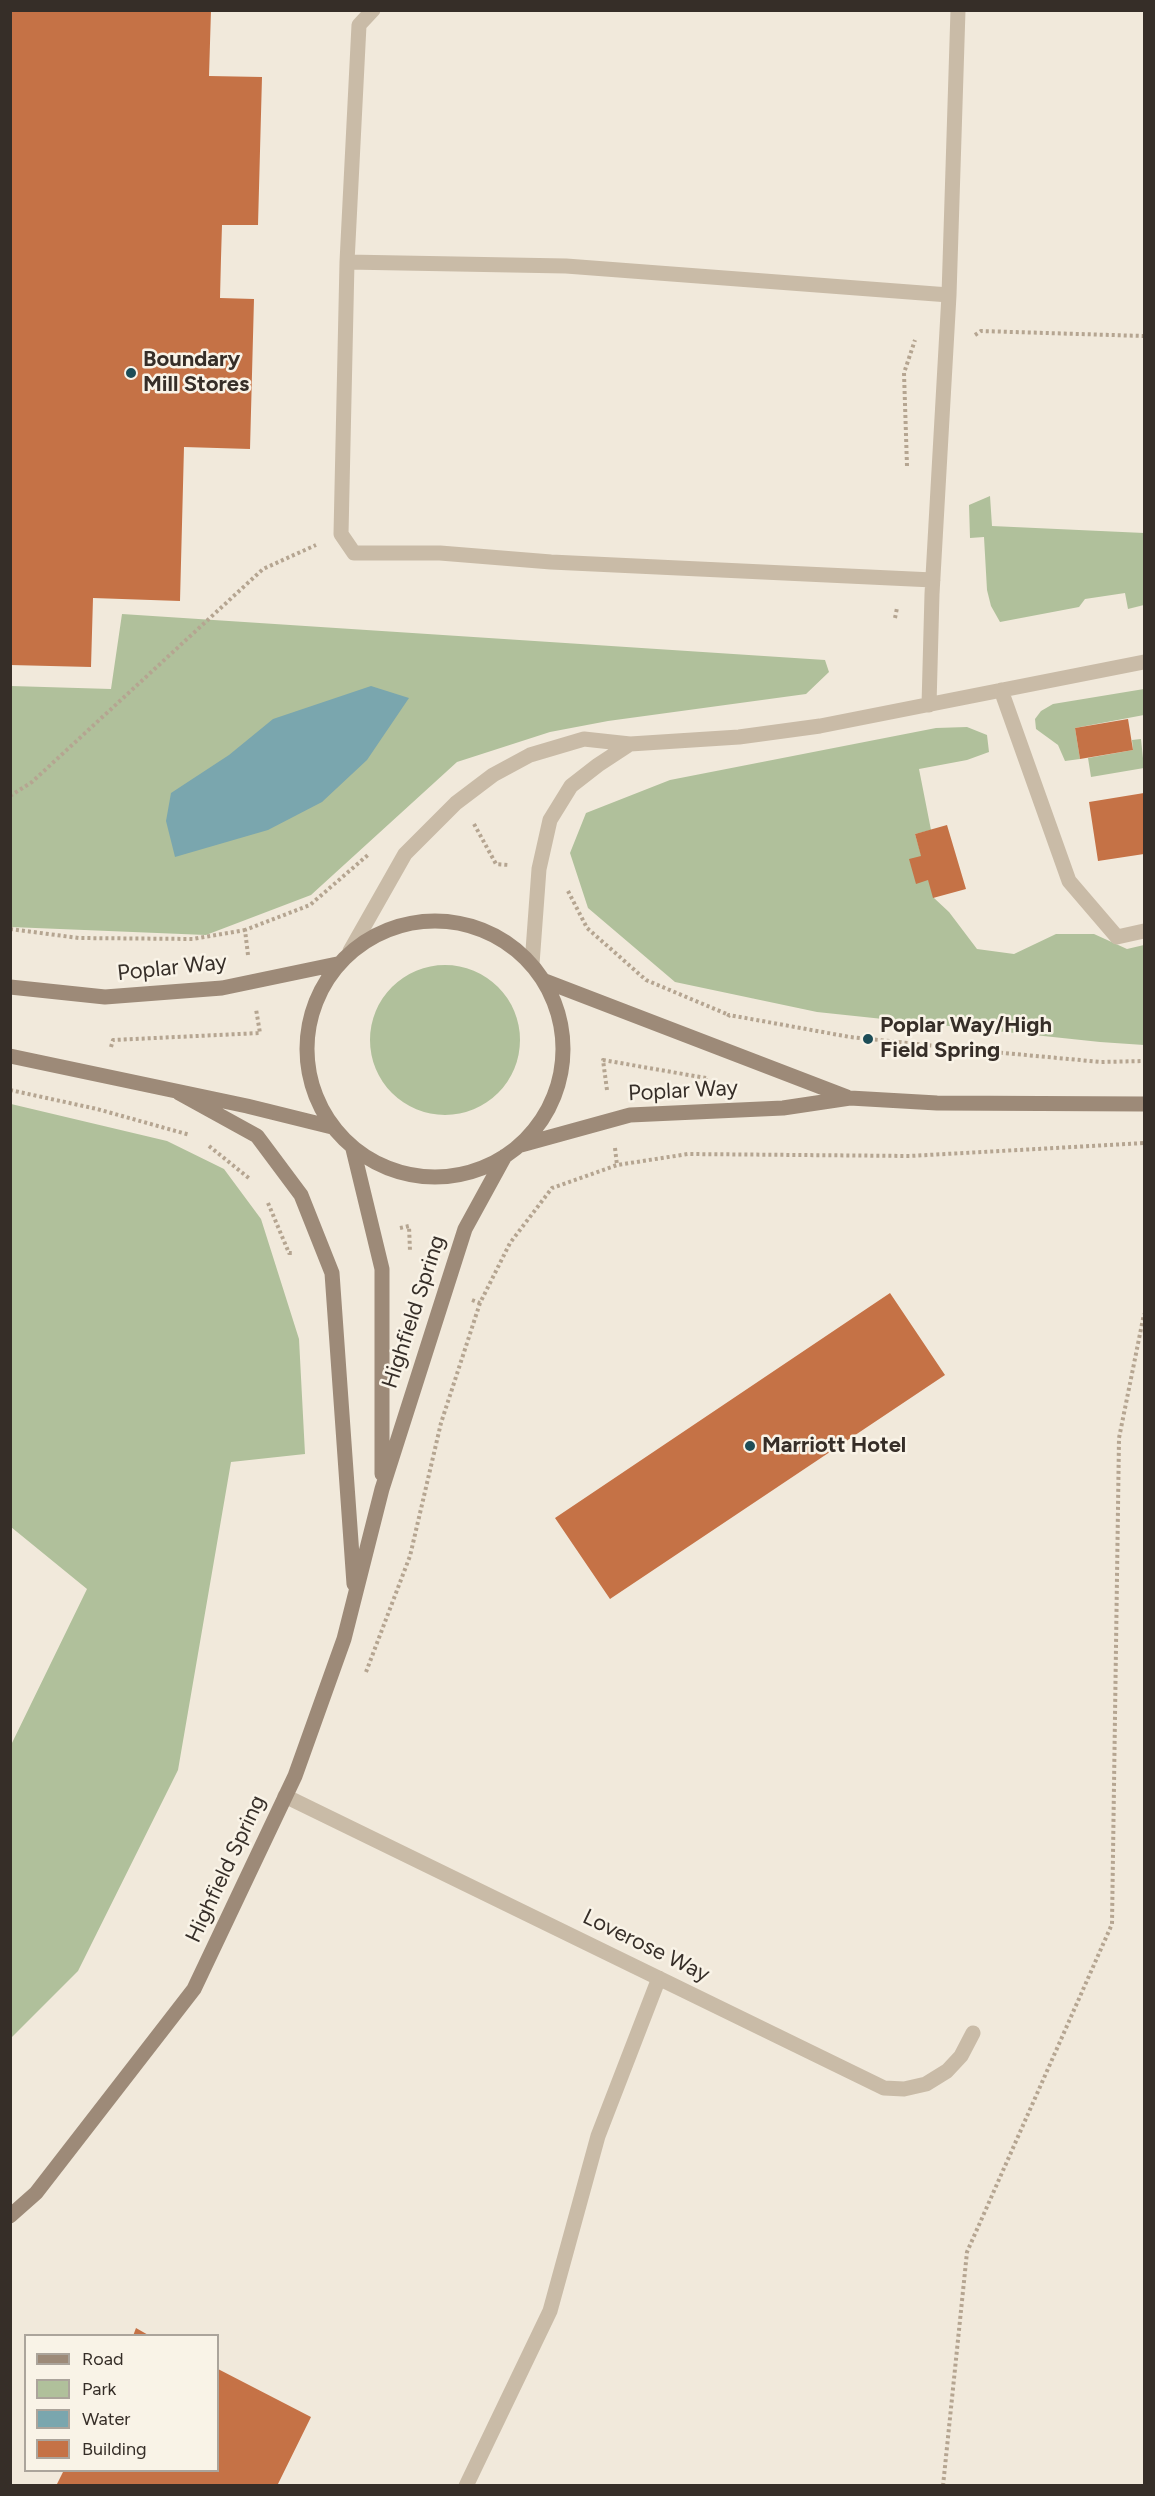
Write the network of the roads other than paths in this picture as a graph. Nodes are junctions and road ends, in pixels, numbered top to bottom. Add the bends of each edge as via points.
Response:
1 (373, 10) edge
2 (958, 10) edge
3 (347, 262) junction
4 (949, 295) junction
5 (933, 580) junction
6 (1144, 662) edge
7 (1001, 690) junction
8 (929, 705) junction
9 (630, 744) junction
10 (1144, 931) edge
11 (350, 951) junction
12 (337, 964) junction
13 (532, 964) junction
14 (545, 981) junction
15 (10, 987) edge
16 (10, 1056) edge
17 (179, 1093) junction
18 (850, 1098) junction
19 (1144, 1104) edge
20 (332, 1127) junction
21 (521, 1145) junction
22 (353, 1149) junction
23 (506, 1156) junction
24 (382, 1489) junction
25 (355, 1599) junction
26 (285, 1796) junction
27 (659, 1978) junction
28 (973, 2033) dead end
29 (10, 2216) edge
30 (466, 2486) edge

1 - 3 lane via 359,25
2 - 4 lane
3 - 4 lane via 566,266
3 - 5 lane via 341,534 354,553 440,553
4 - 5 lane
5 - 8 lane
6 - 7 lane
7 - 8 lane
7 - 10 lane via 1069,881 1117,936
8 - 9 lane via 739,737
9 - 11 lane via 584,739 530,755 493,775 456,803 405,854
9 - 13 lane via 571,786 550,820 539,869
11 - 12 main road, Poplar Way
11 - 13 main road, Poplar Way via 380,932 417,921 452,921 501,938
12 - 15 main road, Poplar Way via 222,988 105,997
12 - 20 main road, Poplar Way via 318,993 306,1033 306,1062 315,1098
13 - 14 main road, Poplar Way
14 - 18 main road, Poplar Way
14 - 21 main road, Poplar Way via 558,1012 564,1049 561,1074 542,1121
16 - 17 main road
17 - 20 main road
17 - 25 main road via 257,1136 301,1195 332,1273
18 - 19 main road, Poplar Way
18 - 21 main road, Poplar Way via 783,1108 630,1115
20 - 22 main road, Poplar Way
21 - 23 main road, Poplar Way
22 - 23 main road, Poplar Way via 409,1176 439,1178 477,1171
22 - 24 main road, Highfield Spring via 382,1269
23 - 24 main road, Highfield Spring via 465,1229
24 - 25 main road, Highfield Spring
25 - 26 main road, Highfield Spring via 344,1639
26 - 27 lane, Loverose Way
26 - 29 main road, Highfield Spring via 194,1989 36,2193
27 - 28 lane, Loverose Way via 884,2088 926,2084 961,2056
27 - 30 lane via 598,2136 550,2311

